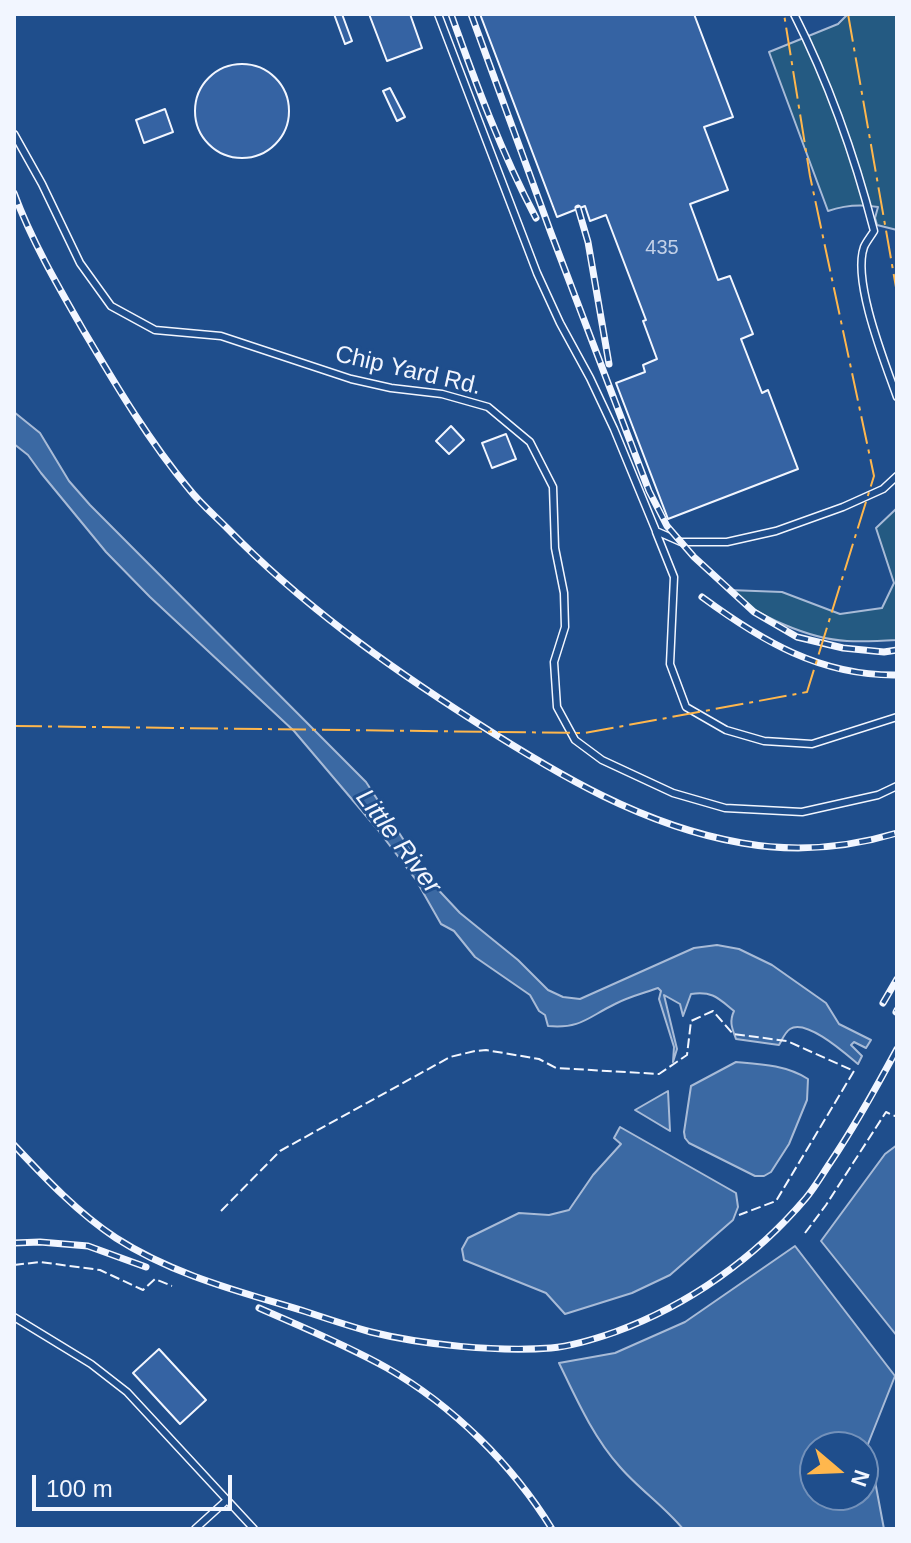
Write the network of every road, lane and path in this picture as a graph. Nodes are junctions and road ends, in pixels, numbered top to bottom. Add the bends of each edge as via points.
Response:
1 (438, 14) edge
2 (794, 14) edge
3 (14, 134) edge
4 (897, 397) edge
5 (897, 476) edge
6 (656, 531) junction
7 (897, 717) edge
8 (897, 786) edge
9 (14, 1317) edge
10 (227, 1500) junction
11 (195, 1529) edge
12 (254, 1529) edge

1 - 6 lane via 537,273 614,429
2 - 4 lane via 864,192 874,231 864,248 862,281
3 - 8 lane, Chip Yard Rd. via 80,263 111,306 155,330 221,336 351,379 488,407 530,442 553,487 555,548 564,593 565,627 554,662 557,707 575,740 602,760 673,793 725,808 802,812
5 - 6 lane via 883,489 776,531 692,543
6 - 7 lane via 674,577 670,664 686,707 726,730 764,741 812,744
9 - 10 lane via 112,1379
10 - 11 lane
10 - 12 lane

